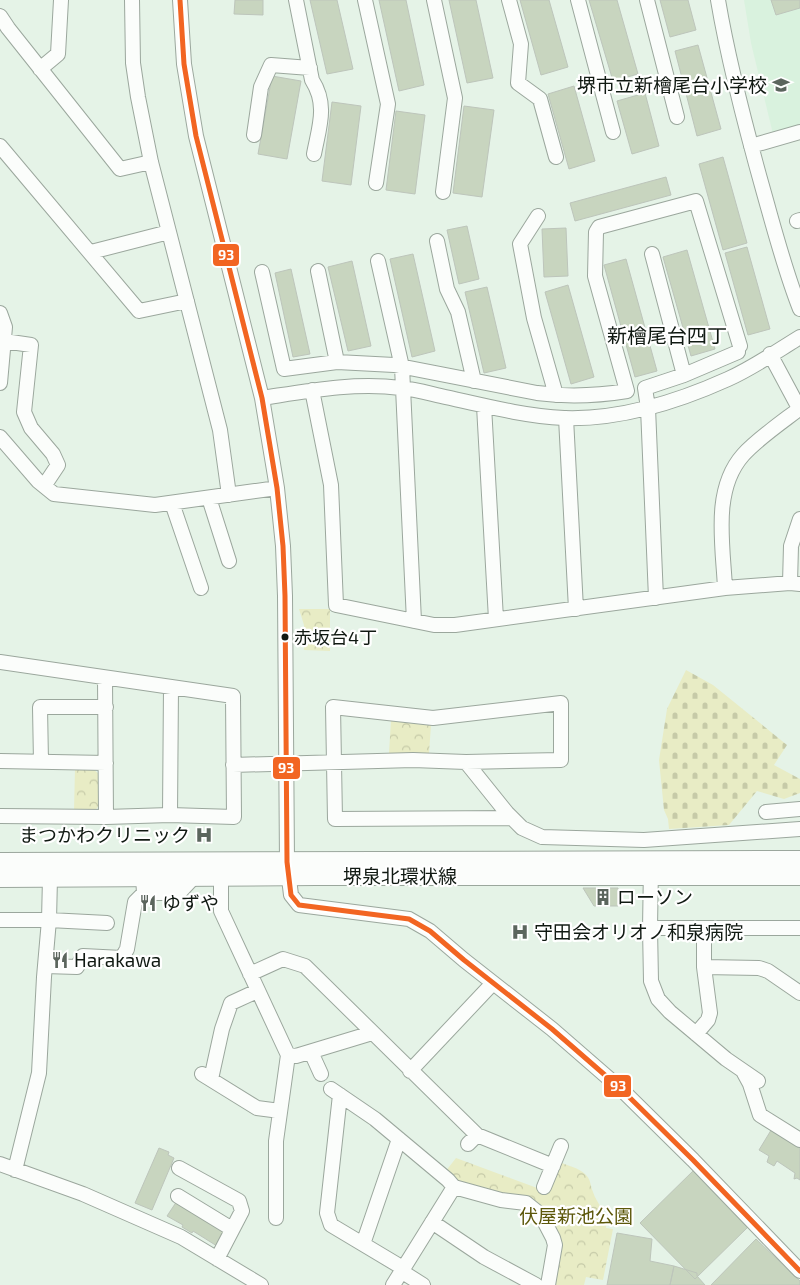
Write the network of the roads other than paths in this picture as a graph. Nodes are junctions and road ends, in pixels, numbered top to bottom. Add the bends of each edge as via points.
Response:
1 (61, 0) edge
2 (132, 0) edge
3 (180, 0) edge
4 (296, 0) edge
5 (365, 0) edge
6 (434, 0) edge
7 (509, 0) edge
8 (578, 0) edge
9 (647, 0) edge
10 (718, 0) edge
11 (0, 16) edge
12 (310, 68) junction
13 (40, 69) junction
14 (677, 117) dead end
15 (613, 132) dead end
16 (800, 132) edge
17 (254, 135) dead end
18 (0, 146) edge
19 (751, 146) junction
20 (314, 154) dead end
21 (556, 157) dead end
22 (151, 162) junction
23 (376, 183) dead end
24 (442, 192) dead end
25 (538, 216) dead end
26 (169, 232) junction
27 (437, 241) dead end
28 (91, 252) junction
29 (652, 254) dead end
30 (378, 261) dead end
31 (318, 271) dead end
32 (262, 272) dead end
33 (795, 280) edge
34 (187, 301) junction
35 (800, 309) edge
36 (0, 312) edge
37 (800, 337) edge
38 (4, 341) junction
39 (770, 354) junction
40 (338, 362) junction
41 (402, 366) junction
42 (684, 375) junction
43 (474, 381) junction
44 (0, 383) edge
45 (402, 388) junction
46 (312, 390) junction
47 (556, 395) junction
48 (262, 398) junction
49 (484, 406) junction
50 (648, 408) junction
51 (800, 410) edge
52 (566, 418) junction
53 (0, 438) edge
54 (44, 486) junction
55 (277, 488) junction
56 (229, 495) junction
57 (209, 498) junction
58 (172, 503) junction
59 (800, 518) edge
60 (229, 561) dead end
61 (795, 584) edge
62 (201, 588) dead end
63 (725, 588) junction
64 (656, 598) junction
65 (576, 609) junction
66 (496, 619) junction
67 (414, 621) junction
68 (0, 662) edge
69 (105, 678) junction
70 (171, 687) junction
71 (106, 707) junction
72 (0, 761) edge
73 (41, 762) junction
74 (334, 762) junction
75 (466, 762) junction
76 (106, 763) junction
77 (287, 764) junction
78 (233, 765) junction
79 (800, 809) edge
80 (766, 812) dead end
81 (170, 815) junction
82 (0, 816) edge
83 (106, 817) junction
84 (512, 818) junction
85 (800, 829) edge
86 (800, 860) edge
87 (0, 862) edge
88 (651, 868) junction
89 (288, 869) junction
90 (800, 876) edge
91 (221, 877) junction
92 (0, 878) edge
93 (50, 878) junction
94 (143, 885) junction
95 (0, 920) edge
96 (49, 920) junction
97 (107, 923) dead end
98 (650, 928) junction
99 (704, 928) junction
100 (800, 928) edge
101 (45, 966) junction
102 (704, 967) junction
103 (250, 974) junction
104 (493, 983) junction
105 (257, 991) junction
106 (800, 993) edge
107 (372, 1033) junction
108 (696, 1034) junction
109 (311, 1052) junction
110 (288, 1055) junction
111 (410, 1071) junction
112 (744, 1073) junction
113 (321, 1074) dead end
114 (758, 1082) dead end
115 (280, 1111) junction
116 (400, 1139) junction
117 (800, 1140) edge
118 (561, 1146) dead end
119 (0, 1164) edge
120 (553, 1166) junction
121 (178, 1168) dead end
122 (15, 1170) junction
123 (454, 1187) junction
124 (544, 1187) dead end
125 (178, 1196) dead end
126 (276, 1218) dead end
127 (432, 1222) junction
128 (232, 1229) junction
129 (363, 1244) junction
130 (217, 1259) junction
131 (402, 1270) junction
132 (800, 1271) edge
133 (261, 1285) edge
134 (392, 1285) edge
135 (423, 1285) edge
136 (536, 1285) edge
137 (548, 1285) edge

1 - 13 street via 58,54
2 - 22 street via 133,62
3 - 48 street via 184,64 196,136
4 - 12 street
5 - 23 street via 388,104
6 - 24 street via 455,98
7 - 21 street via 520,44 518,83 540,99
8 - 15 street
9 - 14 street
10 - 19 street
11 - 13 street
12 - 17 street via 272,65 261,87
12 - 20 street via 322,110
13 - 22 street via 120,169
16 - 19 street
18 - 28 street
19 - 33 street
22 - 26 street
25 - 47 street via 520,244 534,318
26 - 28 street
26 - 34 street
27 - 43 street via 447,289 458,312
28 - 34 street via 139,311
29 - 42 street
30 - 41 street
31 - 40 street
32 - 40 street via 284,369
33 - 35 street
34 - 56 street via 220,430
36 - 38 street via 5,327
37 - 39 street
38 - 44 street
38 - 54 street via 31,345 24,412 31,428 54,454 58,465
39 - 50 street via 730,379
39 - 51 street
40 - 41 street
41 - 43 street
41 - 45 street
42 - 47 street via 739,349 696,201 599,227 596,232 595,276 627,391 598,396
42 - 50 street via 646,388
43 - 47 street
45 - 46 street via 367,385
45 - 49 street
45 - 67 street
46 - 48 street
46 - 67 street via 331,485 336,605
48 - 55 street
49 - 52 street
49 - 66 street
50 - 52 street via 614,415
50 - 64 street
51 - 63 street via 744,454 725,485 721,507
52 - 65 street
53 - 54 street
54 - 58 street via 54,494 155,505
55 - 56 street
55 - 77 street via 285,596
56 - 57 street
57 - 58 street
57 - 60 street
58 - 62 street
59 - 61 street via 790,546
61 - 63 street
63 - 64 street
64 - 65 street
65 - 66 street
66 - 67 street via 455,625
68 - 69 street
69 - 70 street
69 - 71 street
70 - 78 street via 233,696
70 - 81 street
71 - 73 street via 40,707
71 - 76 street
72 - 73 street
73 - 76 street
74 - 75 street
74 - 75 street via 332,707 433,718 561,703 561,760
74 - 77 street
74 - 84 street via 335,819
75 - 84 street
76 - 83 street
77 - 78 street
77 - 89 street
78 - 81 street via 234,817
79 - 80 street
81 - 83 street
82 - 83 street
84 - 85 street via 522,828 542,837 568,838 644,840
86 - 88 main road, 堺泉北環状線
87 - 89 main road, 堺泉北環状線
88 - 89 main road, 堺泉北環状線
88 - 90 main road, 堺泉北環状線
88 - 98 street
89 - 91 main road, 堺泉北環状線
89 - 104 street via 290,895 299,905 409,919 430,931
91 - 94 main road, 堺泉北環状線 via 194,876
91 - 103 street via 221,911
92 - 93 main road, 堺泉北環状線
93 - 94 main road, 堺泉北環状線
93 - 96 street
94 - 101 street via 135,902 127,949 122,958 83,956 77,967
95 - 96 street
96 - 97 street
96 - 101 street
98 - 99 street
98 - 108 street via 651,981 658,999
99 - 100 street
99 - 102 street
101 - 122 street via 39,1073
102 - 106 street via 759,968
102 - 108 street via 710,1013
103 - 105 street
103 - 107 street via 283,959 306,966
104 - 111 street
104 - 132 street via 620,1089
105 - 110 street
105 - 115 street via 232,1003 207,1076 257,1108
107 - 109 street
107 - 111 street
108 - 112 street
109 - 110 street
109 - 113 street
110 - 115 street
111 - 120 street via 473,1140
112 - 114 street
112 - 117 street via 760,1115
115 - 126 street via 276,1141 282,1177
116 - 123 street
116 - 129 street
116 - 129 street via 336,1092 327,1213 331,1225
118 - 120 street
119 - 122 street
120 - 124 street
121 - 128 street via 239,1201 242,1211
122 - 130 street via 83,1194 181,1237
123 - 127 street
123 - 137 street via 500,1200 526,1203 541,1215 555,1245
125 - 128 street
127 - 131 street
127 - 136 street via 484,1257
128 - 130 street
129 - 131 street
130 - 133 street
131 - 134 street
131 - 135 street

